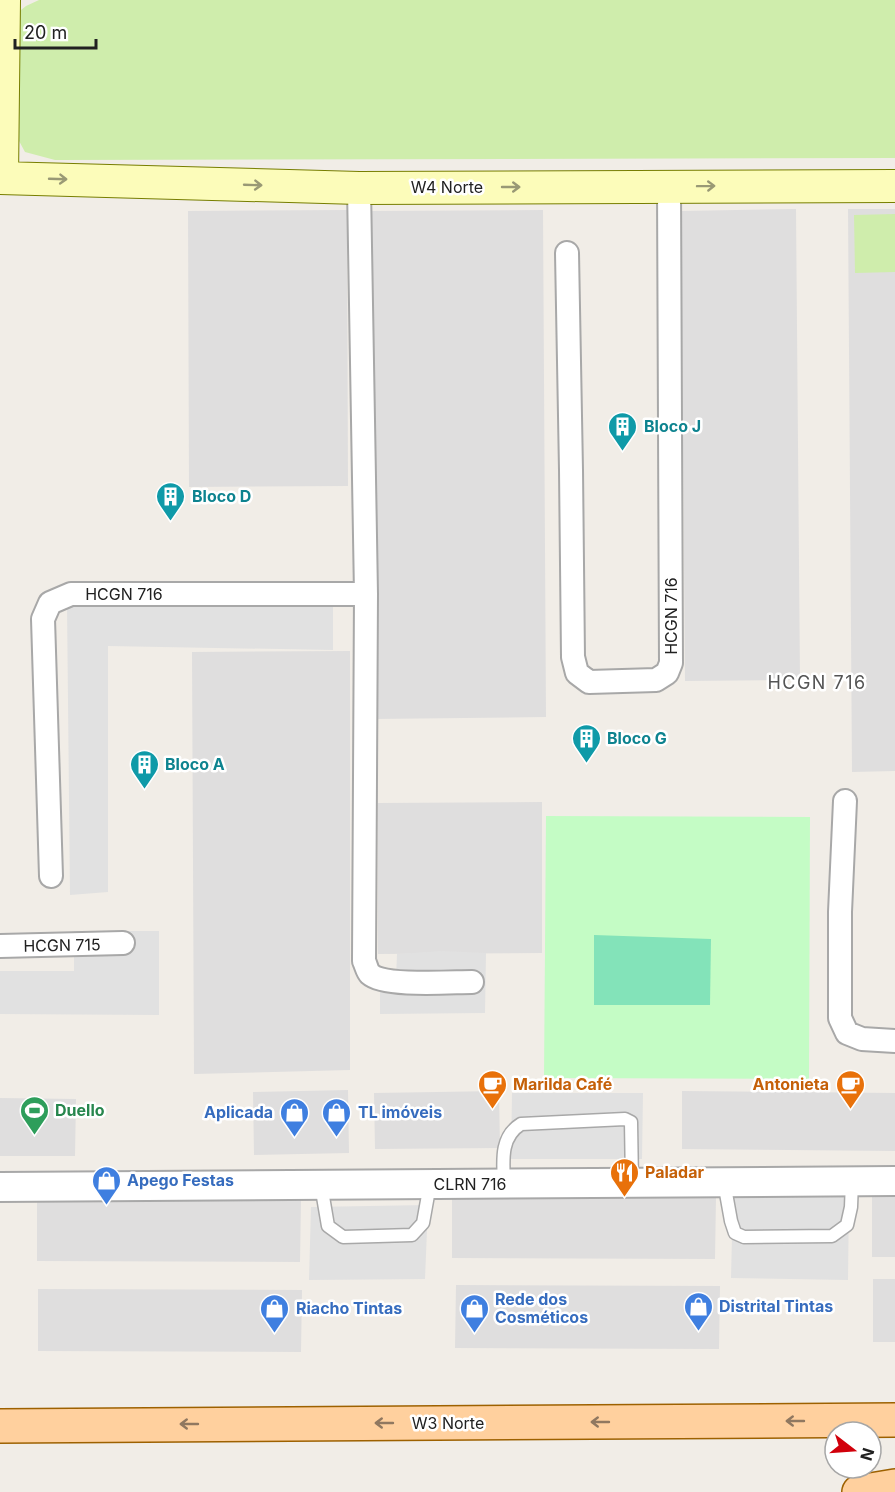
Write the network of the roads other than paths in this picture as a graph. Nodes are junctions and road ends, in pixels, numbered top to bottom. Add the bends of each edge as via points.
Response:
1 (4, 0) edge
2 (1, 178) edge
3 (669, 186) junction
4 (895, 186) edge
5 (358, 188) junction
6 (567, 254) dead end
7 (366, 594) junction
8 (845, 801) dead end
9 (51, 876) dead end
10 (123, 943) dead end
11 (0, 946) edge
12 (472, 982) dead end
13 (895, 1041) edge
14 (852, 1181) junction
15 (895, 1181) edge
16 (724, 1182) junction
17 (632, 1183) junction
18 (430, 1184) junction
19 (504, 1184) junction
20 (321, 1185) junction
21 (0, 1187) edge
22 (895, 1420) edge
23 (0, 1426) edge
24 (895, 1486) edge
25 (859, 1492) edge

1 - 2 main road
2 -> 5 main road, W4 Norte
3 -> 4 main road, W4 Norte
5 -> 3 main road, W4 Norte
3 - 6 street, HCGN 716 via 671,663 667,673 656,680 589,682 577,673 573,657
5 - 7 street
7 - 9 street, HCGN 716 via 71,594 50,603 43,618
7 - 12 street via 364,961 368,972 391,982
8 - 13 street via 840,1018 847,1033 862,1039
10 - 11 street, HCGN 715
14 - 15 street, CLRN 716
14 - 16 street, CLRN 716
14 - 16 lane via 846,1225 832,1236 744,1237 735,1233
16 - 17 street, CLRN 716
17 - 19 street, CLRN 716
17 - 19 lane via 631,1122 625,1119 521,1124 507,1137
18 - 19 street, CLRN 716
18 - 20 street, CLRN 716
18 - 20 lane via 423,1223 412,1235 343,1237 328,1226
20 - 21 street, CLRN 716
22 -> 23 main road, W3 Norte
24 - 25 main road

